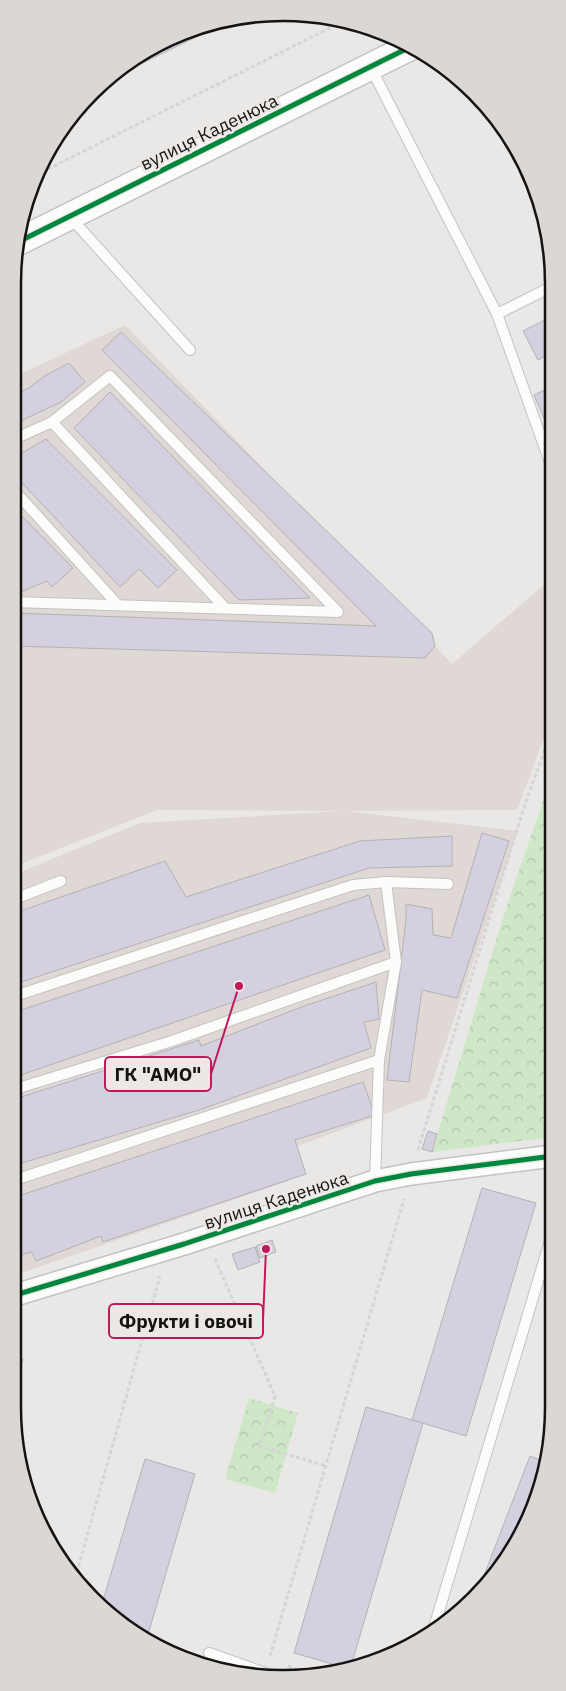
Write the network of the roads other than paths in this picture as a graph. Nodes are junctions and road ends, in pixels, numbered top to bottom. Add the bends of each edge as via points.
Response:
1 (403, 50) edge
2 (370, 67) junction
3 (69, 216) junction
4 (25, 239) edge
5 (545, 290) edge
6 (497, 314) junction
7 (190, 350) dead end
8 (52, 422) junction
9 (21, 436) edge
10 (545, 448) edge
11 (21, 498) edge
12 (21, 602) edge
13 (118, 605) junction
14 (225, 608) junction
15 (61, 881) dead end
16 (386, 882) junction
17 (448, 884) dead end
18 (21, 897) edge
19 (396, 962) junction
20 (21, 994) edge
21 (379, 1060) junction
22 (21, 1087) edge
23 (545, 1157) edge
24 (21, 1178) edge
25 (375, 1181) junction
26 (545, 1258) edge
27 (21, 1293) edge
28 (436, 1620) edge
29 (209, 1654) dead end
30 (251, 1668) edge

1 - 2 street, вулиця Каденюка
2 - 3 street, вулиця Каденюка
2 - 6 lane
3 - 4 street, вулиця Каденюка
3 - 7 lane
5 - 6 lane
6 - 10 lane
8 - 9 lane
8 - 14 lane
8 - 14 lane via 110,376 338,612
11 - 13 lane
12 - 13 lane
13 - 14 lane
15 - 18 lane
16 - 17 lane
16 - 19 lane
16 - 20 lane via 353,885
19 - 21 lane
19 - 22 lane via 172,1041
21 - 24 lane
21 - 25 lane
23 - 25 street, вулиця Каденюка
25 - 27 street, вулиця Каденюка via 206,1238
26 - 28 lane
29 - 30 lane

